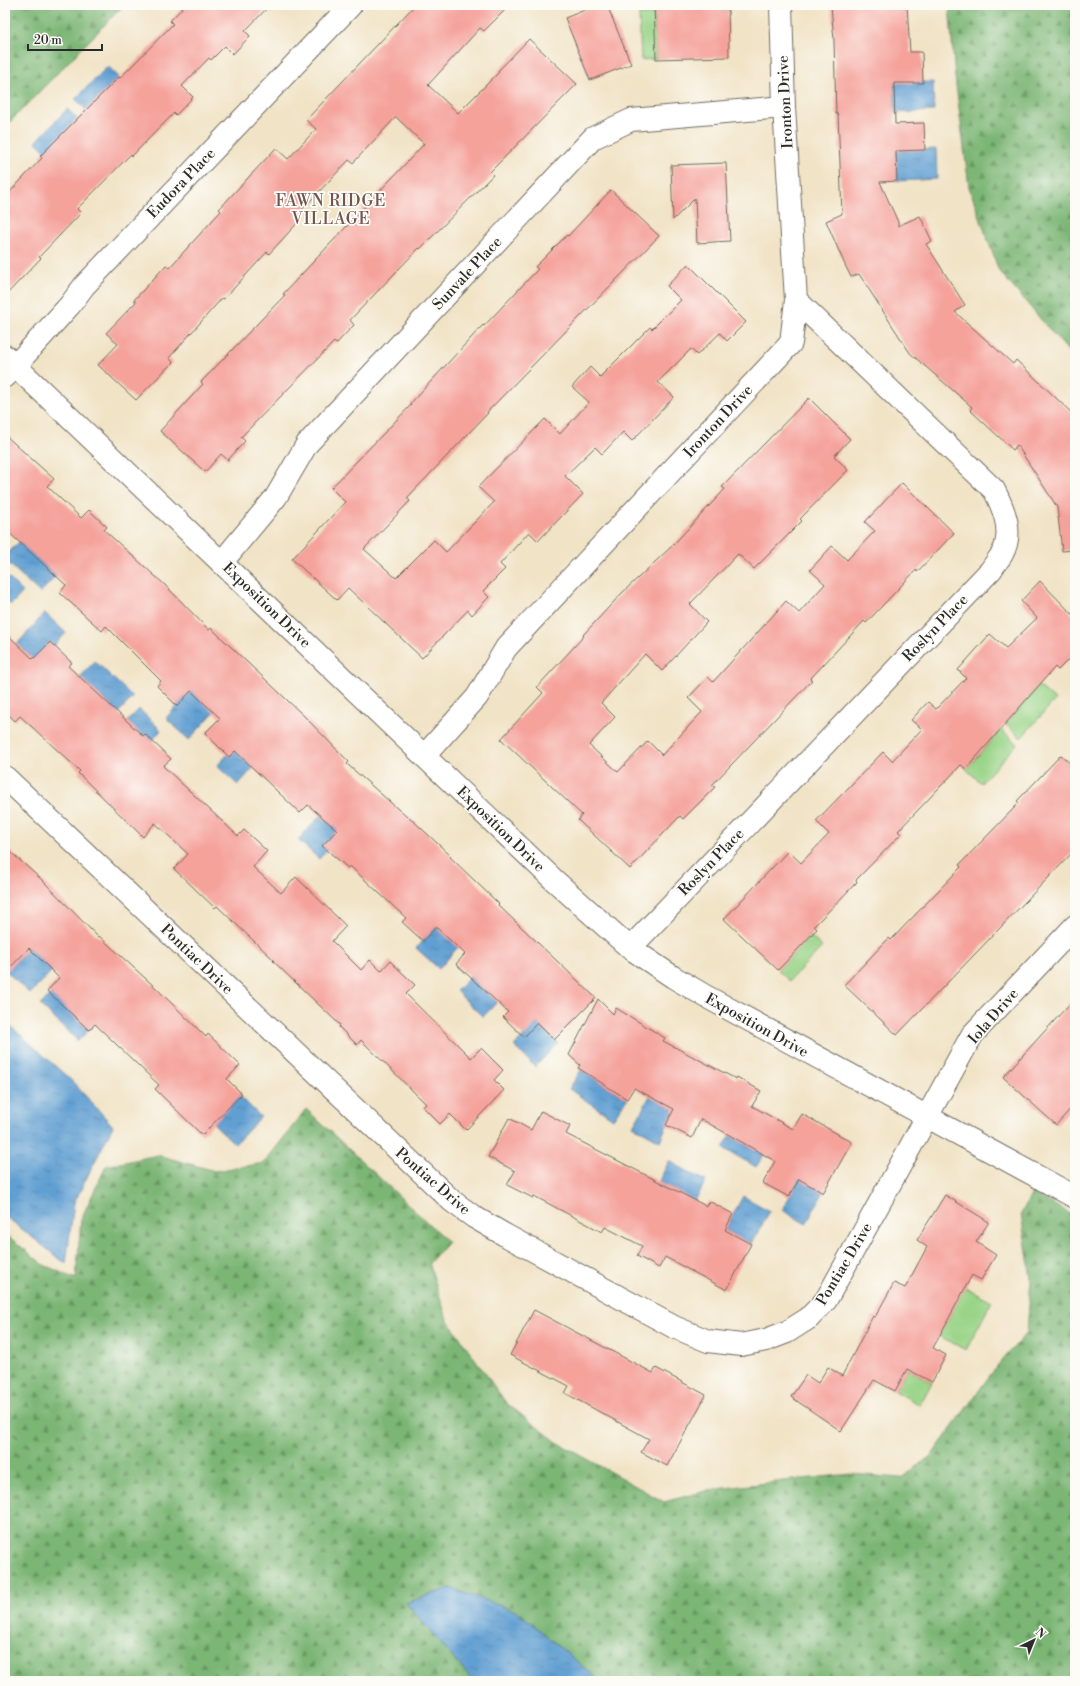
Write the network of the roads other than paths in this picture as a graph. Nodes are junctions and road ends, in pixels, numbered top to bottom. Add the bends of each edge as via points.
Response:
1 (351, 5) edge
2 (781, 5) edge
3 (784, 107) junction
4 (796, 300) junction
5 (8, 366) edge
6 (222, 562) junction
7 (425, 755) junction
8 (5, 777) edge
9 (1075, 926) edge
10 (630, 948) junction
11 (927, 1117) junction
12 (1075, 1197) edge

1 - 5 street, Eudora Place via 84,286 70,305
2 - 3 street, Ironton Drive
3 - 4 street, Ironton Drive
3 - 6 street, Sunvale Place via 631,120 593,138 307,444 276,497
4 - 7 street, Ironton Drive via 791,343 506,648 477,697
4 - 10 street, Roslyn Place via 994,490 1007,522 1007,537 1002,553 991,570
5 - 6 street, Exposition Drive
6 - 7 street, Exposition Drive
7 - 10 street, Exposition Drive via 555,881
8 - 11 street, Pontiac Drive via 452,1201 486,1224 674,1327 708,1341 740,1345 766,1340 787,1332 809,1318 826,1300
9 - 11 street, Iola Drive via 972,1035
10 - 11 street, Exposition Drive via 707,997
11 - 12 street, Exposition Drive

